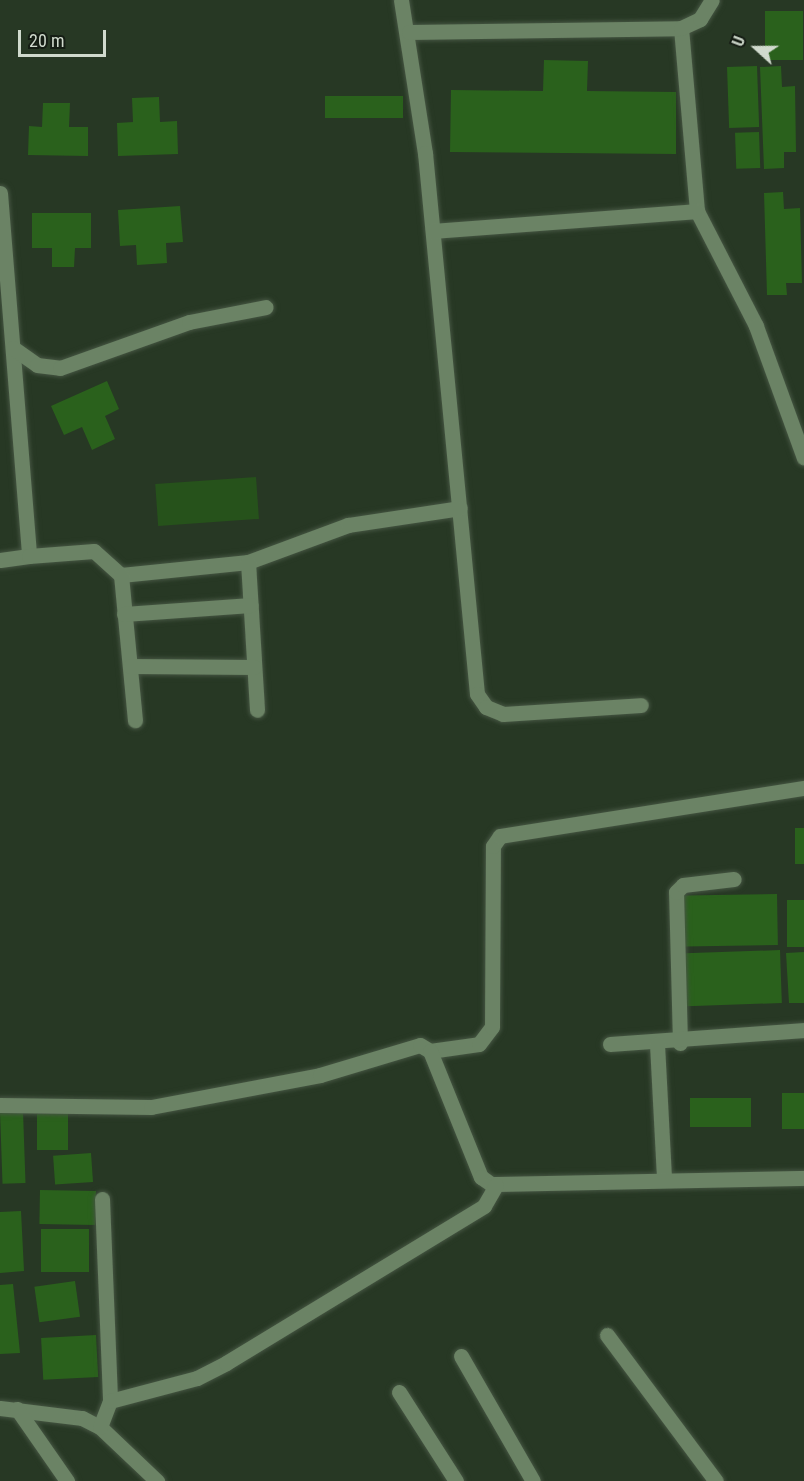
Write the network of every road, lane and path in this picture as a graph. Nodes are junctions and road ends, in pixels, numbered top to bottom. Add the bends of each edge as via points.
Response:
1 (401, 0) edge
2 (712, 0) edge
3 (681, 28) junction
4 (409, 32) junction
5 (0, 193) edge
6 (697, 212) junction
7 (433, 231) junction
8 (266, 307) dead end
9 (13, 348) junction
10 (804, 458) edge
11 (460, 508) junction
12 (29, 556) junction
13 (0, 560) edge
14 (248, 562) junction
15 (122, 575) junction
16 (251, 606) junction
17 (124, 614) junction
18 (130, 666) junction
19 (254, 667) junction
20 (641, 705) dead end
21 (257, 710) dead end
22 (135, 720) dead end
23 (804, 788) edge
24 (734, 879) dead end
25 (804, 1030) edge
26 (680, 1043) junction
27 (610, 1044) dead end
28 (657, 1044) junction
29 (430, 1052) junction
30 (0, 1105) edge
31 (664, 1178) junction
32 (804, 1178) edge
33 (496, 1185) junction
34 (102, 1199) dead end
35 (608, 1335) dead end
36 (461, 1356) dead end
37 (399, 1392) dead end
38 (110, 1401) junction
39 (0, 1408) edge
40 (17, 1409) junction
41 (100, 1427) junction
42 (67, 1481) edge
43 (157, 1481) edge
44 (456, 1481) edge
45 (532, 1481) edge
46 (716, 1481) edge

1 - 4 street
2 - 3 street via 700,19
3 - 4 street
3 - 6 street
4 - 7 street
5 - 9 street
6 - 7 street
6 - 10 street via 756,326
7 - 11 street
8 - 9 street via 189,322 60,368 37,365
9 - 12 street
11 - 14 street via 348,525
11 - 20 street via 482,703 503,714
12 - 13 street
12 - 15 street via 94,551
14 - 15 street
14 - 16 street
15 - 17 street
16 - 17 street
16 - 19 street
17 - 18 street
18 - 19 street
18 - 22 street
19 - 21 street
23 - 29 street via 500,836 493,846 492,1027 479,1044
24 - 26 street via 683,885 676,892
25 - 26 street
26 - 28 street
27 - 28 street
28 - 31 street
29 - 30 street via 417,1044 320,1075 152,1107
29 - 33 street via 481,1178
31 - 32 street
31 - 33 street
33 - 38 street via 484,1206 226,1363 197,1378
34 - 38 street
35 - 46 street
36 - 45 street
37 - 44 street
38 - 41 street
39 - 40 street
40 - 41 street via 64,1412
40 - 42 street
41 - 43 street

